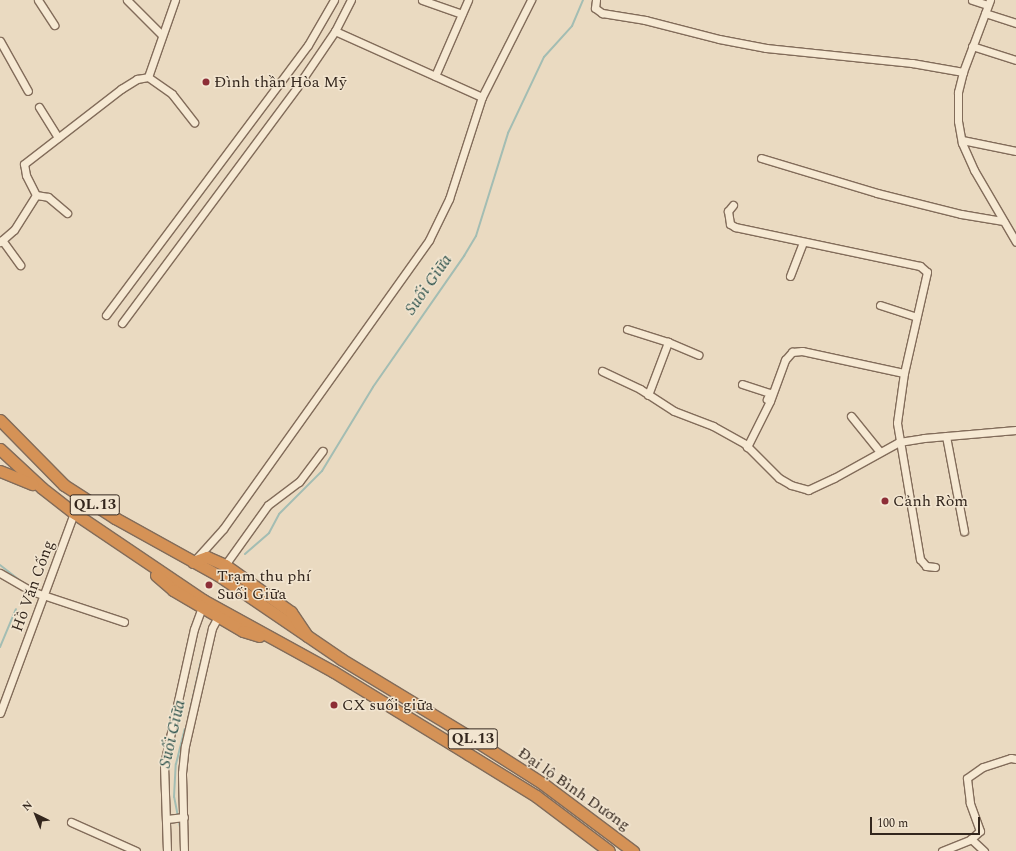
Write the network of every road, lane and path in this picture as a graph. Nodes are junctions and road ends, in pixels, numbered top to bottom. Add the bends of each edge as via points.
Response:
1 (38, 0) edge
2 (127, 0) edge
3 (175, 0) edge
4 (334, 0) edge
5 (350, 0) edge
6 (422, 0) edge
7 (468, 0) edge
8 (531, 0) edge
9 (596, 0) edge
10 (972, 0) edge
11 (989, 3) edge
12 (985, 13) junction
13 (462, 14) junction
14 (1016, 23) edge
15 (54, 25) dead end
16 (335, 31) junction
17 (161, 34) junction
18 (0, 41) edge
19 (972, 46) junction
20 (1016, 60) edge
21 (963, 72) junction
22 (434, 76) junction
23 (148, 77) junction
24 (28, 91) dead end
25 (482, 97) junction
26 (39, 107) dead end
27 (194, 122) dead end
28 (58, 137) junction
29 (962, 140) junction
30 (1016, 150) edge
31 (761, 158) dead end
32 (36, 195) junction
33 (733, 205) dead end
34 (67, 213) dead end
35 (1003, 221) junction
36 (1, 241) edge
37 (803, 242) junction
38 (1016, 242) edge
39 (20, 265) dead end
40 (790, 276) dead end
41 (880, 305) dead end
42 (106, 315) dead end
43 (916, 317) junction
44 (122, 323) dead end
45 (627, 330) dead end
46 (668, 342) junction
47 (698, 355) dead end
48 (602, 371) dead end
49 (904, 374) junction
50 (742, 384) dead end
51 (648, 395) junction
52 (851, 416) dead end
53 (0, 420) edge
54 (1016, 430) edge
55 (4, 434) edge
56 (946, 436) junction
57 (17, 440) junction
58 (899, 442) junction
59 (746, 445) junction
60 (0, 448) edge
61 (322, 451) dead end
62 (880, 452) junction
63 (0, 471) edge
64 (42, 488) junction
65 (82, 497) junction
66 (74, 513) junction
67 (964, 531) dead end
68 (194, 562) junction
69 (225, 565) junction
70 (935, 567) dead end
71 (0, 573) edge
72 (44, 595) junction
73 (203, 604) junction
74 (219, 613) junction
75 (124, 622) dead end
76 (307, 636) junction
77 (0, 713) edge
78 (1016, 759) edge
79 (183, 817) junction
80 (169, 819) junction
81 (71, 822) dead end
82 (971, 839) junction
83 (136, 851) edge
84 (167, 851) edge
85 (184, 851) edge
86 (609, 851) edge
87 (633, 851) edge
88 (942, 851) edge
89 (984, 851) edge

1 - 15 street
2 - 17 street
3 - 17 street
4 - 42 street via 308,45
5 - 16 street
6 - 13 street
7 - 13 street
8 - 25 street
9 - 21 street via 595,8 602,13 659,23 718,39 766,48 912,63
10 - 11 street
11 - 12 street
12 - 14 street
12 - 19 street
13 - 22 street
16 - 22 street
16 - 44 street
17 - 23 street
18 - 24 street
19 - 20 street
19 - 21 street
21 - 29 street via 958,92 958,121
22 - 25 street
23 - 27 street via 172,94
23 - 28 street via 137,79 121,89
25 - 68 street via 449,199 429,240 223,529
26 - 28 street
28 - 32 street via 24,164
29 - 30 street
29 - 35 street via 974,170
31 - 35 street via 877,193 961,214
32 - 34 street via 48,197
32 - 36 street via 14,230
33 - 37 street via 728,211 730,224 735,227
35 - 38 street
36 - 39 street
37 - 40 street
37 - 43 street via 925,269 927,272
41 - 43 street
43 - 49 street
45 - 46 street
46 - 47 street
46 - 51 street
48 - 51 street
49 - 58 street via 897,423
49 - 59 street via 802,351 792,352 786,360 770,402
50 - 59 street via 770,393
51 - 59 street via 674,411 713,426
52 - 62 street
53 - 55 highway, Đại lộ Bình Dương / QL.13
54 - 56 street
55 - 57 highway, Đại lộ Bình Dương / QL.13
56 - 58 street
56 - 67 street
57 - 60 highway
57 - 65 highway, Đại lộ Bình Dương / QL.13 via 64,485
58 - 62 street
58 - 70 street via 920,559 926,566
59 - 62 street via 779,478 808,490
60 - 64 highway, Đại lộ Bình Dương / QL.13
61 - 69 street via 299,482 268,505
63 - 64 highway
64 - 66 highway, Đại lộ Bình Dương / QL.13
65 - 66 highway
65 - 68 highway, Đại lộ Bình Dương / QL.13
66 - 72 street, Hồ Văn Cống
66 - 73 highway, Đại lộ Bình Dương / QL.13
68 - 69 highway via 207,557
68 - 76 highway, Đại lộ Bình Dương / QL.13 via 218,575
69 - 76 highway via 291,612
71 - 72 street
72 - 75 street
72 - 77 street, Hồ Văn Cống
73 - 74 highway, Đại lộ Bình Dương / QL.13
73 - 80 street via 194,629 164,764
74 - 79 street via 212,628 186,746 182,773
74 - 86 highway, Đại lộ Bình Dương / QL.13 via 341,676 536,796
76 - 87 highway, Đại lộ Bình Dương / QL.13 via 542,783
78 - 82 street via 1011,758 983,767 967,778 970,803 980,830
79 - 80 street
79 - 85 street
80 - 84 street
81 - 83 street
82 - 88 street
82 - 89 street

